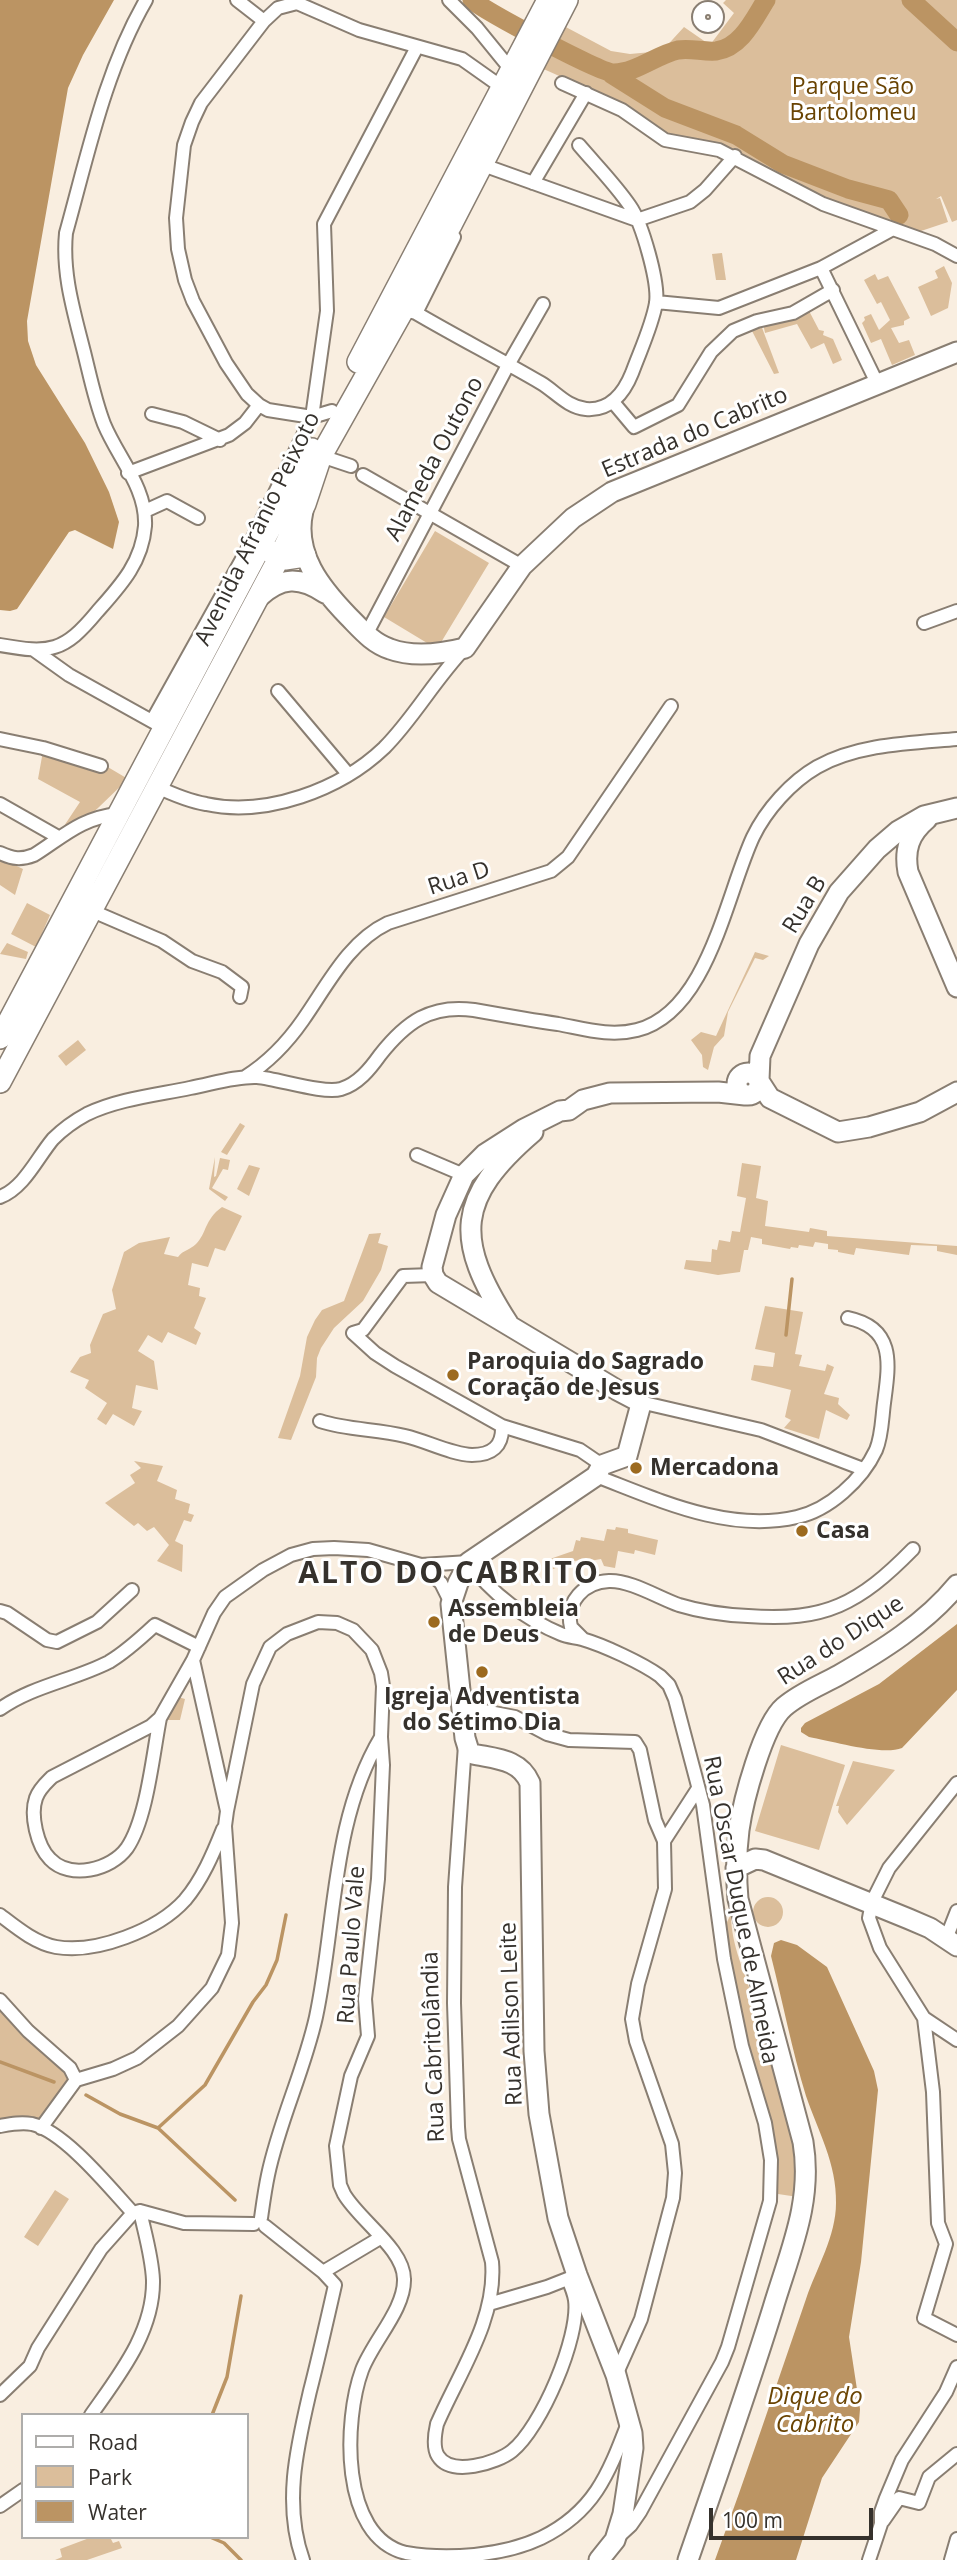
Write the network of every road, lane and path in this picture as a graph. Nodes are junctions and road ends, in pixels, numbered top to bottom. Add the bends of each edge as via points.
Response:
1 (146, 0) edge
2 (237, 0) edge
3 (449, 0) edge
4 (555, 5) edge
5 (264, 22) junction
6 (417, 47) junction
7 (516, 72) junction
8 (562, 83) dead end
9 (586, 93) junction
10 (579, 145) dead end
11 (734, 156) junction
12 (483, 165) junction
13 (533, 183) junction
14 (637, 220) junction
15 (893, 229) junction
16 (957, 256) edge
17 (821, 268) junction
18 (832, 290) junction
19 (656, 302) junction
20 (543, 304) dead end
21 (410, 311) junction
22 (957, 352) edge
23 (508, 365) junction
24 (878, 385) junction
25 (613, 402) junction
26 (258, 405) junction
27 (332, 411) junction
28 (152, 414) dead end
29 (312, 417) junction
30 (220, 440) junction
31 (321, 456) junction
32 (351, 466) dead end
33 (128, 473) junction
34 (363, 475) dead end
35 (145, 511) junction
36 (430, 514) junction
37 (198, 518) dead end
38 (283, 555) junction
39 (522, 566) junction
40 (285, 580) junction
41 (326, 593) junction
42 (257, 599) junction
43 (957, 611) edge
44 (924, 623) dead end
45 (366, 635) junction
46 (0, 645) edge
47 (465, 648) junction
48 (34, 650) junction
49 (278, 691) dead end
50 (671, 706) dead end
51 (159, 725) junction
52 (0, 739) edge
53 (957, 739) edge
54 (101, 766) dead end
55 (348, 774) junction
56 (155, 786) junction
57 (0, 804) edge
58 (957, 808) edge
59 (936, 813) junction
60 (118, 814) junction
61 (58, 837) junction
62 (0, 853) edge
63 (90, 910) junction
64 (957, 987) edge
65 (240, 997) dead end
66 (0, 1038) edge
67 (245, 1077) junction
68 (0, 1082) edge
69 (752, 1086) junction
70 (957, 1091) edge
71 (417, 1155) dead end
72 (494, 1159) junction
73 (464, 1175) junction
74 (0, 1197) edge
75 (433, 1275) junction
76 (848, 1318) dead end
77 (510, 1326) junction
78 (640, 1402) junction
79 (320, 1421) dead end
80 (502, 1426) junction
81 (863, 1469) junction
82 (599, 1471) junction
83 (913, 1549) dead end
84 (469, 1562) junction
85 (421, 1565) junction
86 (957, 1585) edge
87 (132, 1590) dead end
88 (451, 1604) junction
89 (0, 1611) edge
90 (584, 1639) junction
91 (199, 1647) junction
92 (193, 1660) junction
93 (463, 1707) junction
94 (0, 1709) edge
95 (160, 1718) junction
96 (381, 1737) junction
97 (465, 1738) junction
98 (957, 1783) edge
99 (697, 1790) junction
100 (227, 1811) junction
101 (225, 1826) junction
102 (740, 1828) junction
103 (664, 1841) junction
104 (764, 1860) junction
105 (736, 1868) junction
106 (872, 1903) junction
107 (957, 1911) edge
108 (0, 1915) edge
109 (952, 1943) edge
110 (0, 2000) edge
111 (924, 2018) junction
112 (957, 2040) edge
113 (76, 2080) junction
114 (0, 2126) edge
115 (41, 2128) junction
116 (136, 2212) junction
117 (260, 2222) junction
118 (380, 2238) junction
119 (952, 2246) edge
120 (323, 2272) junction
121 (573, 2277) junction
122 (489, 2304) junction
123 (957, 2335) edge
124 (957, 2367) edge
125 (616, 2375) junction
126 (0, 2395) edge
127 (92, 2413) edge
128 (629, 2419) junction
129 (957, 2455) edge
130 (21, 2491) edge
131 (0, 2506) edge
132 (881, 2524) junction
133 (957, 2539) edge
134 (615, 2540) junction
135 (303, 2560) edge
136 (599, 2560) edge
137 (688, 2560) edge
138 (869, 2560) edge
139 (951, 2560) edge

1 - 33 street via 110,81 64,250 67,283 99,410
2 - 5 street
3 - 7 street
4 - 7 main road, Avenida Afrânio Peixoto
5 - 6 street via 278,8 297,3 355,29
5 - 26 street via 201,103 192,122 184,145 176,218 181,260 193,301 226,363
6 - 7 street
6 - 29 street via 324,224 327,311
7 - 12 main road, Avenida Afrânio Peixoto
7 - 27 main road, Avenida Afrânio Peixoto
8 - 9 street
9 - 11 street via 622,110 665,140
9 - 13 street
10 - 14 street
11 - 14 street via 690,202
11 - 15 street via 823,204
12 - 13 street
12 - 21 main road, Avenida Afrânio Peixoto
13 - 14 street
14 - 19 street via 654,277
15 - 16 street
15 - 17 street
17 - 18 street
17 - 19 street via 719,308
18 - 24 street
18 - 25 street via 793,313 733,331 711,352 678,405 634,427
19 - 25 street via 626,386
20 - 23 street, Alameda Outono
21 - 23 street
21 - 31 main road, Avenida Afrânio Peixoto
22 - 24 street, Estrada do Cabrito
23 - 25 street via 570,405 587,409
23 - 36 street, Alameda Outono
24 - 39 street, Estrada do Cabrito via 612,492 573,518
26 - 29 street
26 - 30 street via 241,426
27 - 29 street
27 - 38 main road, Avenida Afrânio Peixoto
28 - 30 street via 183,422
29 - 51 street
30 - 33 street
31 - 32 street
31 - 38 main road, Avenida Afrânio Peixoto
33 - 35 street
34 - 36 street
35 - 37 street via 167,501
35 - 48 street via 141,547 131,572 72,639 57,647
36 - 39 street
36 - 45 street, Alameda Outono
38 - 40 main road
38 - 41 street
38 - 42 main road, Avenida Afrânio Peixoto
38 - 51 main road, Avenida Afrânio Peixoto
39 - 47 street, Estrada do Cabrito
40 - 41 street
40 - 42 street
41 - 45 street
42 - 56 main road, Avenida Afrânio Peixoto
43 - 44 street
45 - 47 street via 379,645 405,652 444,653
46 - 48 street
47 - 55 street, Estrada do Cabrito via 384,748
48 - 51 street
49 - 55 street
50 - 67 street, Rua D via 559,865 369,933 288,1040
51 - 60 main road, Avenida Afrânio Peixoto
52 - 54 street
53 - 67 street via 843,756 815,769 789,790 753,838 690,992 674,1010 646,1027 605,1034 448,1008 407,1026 367,1072 343,1089
55 - 56 street, Estrada do Cabrito via 284,802 243,807 207,805
56 - 63 main road, Avenida Afrânio Peixoto
57 - 61 street
58 - 59 street, Rua B
59 - 64 street via 913,834 906,862
59 - 69 street, Rua B via 898,831 839,892 809,944 760,1056
60 - 61 street via 98,816
60 - 66 main road, Avenida Afrânio Peixoto
61 - 62 street via 25,858
63 - 65 street via 222,972 242,986
63 - 68 main road, Avenida Afrânio Peixoto
67 - 74 street via 89,1113 61,1131 19,1184
69 - 70 street via 826,1128 846,1132 920,1112
69 - 72 street via 718,1092 610,1093 583,1100 502,1141
71 - 73 street
72 - 73 street
72 - 77 street via 469,1231 482,1280
73 - 75 street via 446,1214
75 - 77 street via 438,1283
75 - 80 street via 405,1275 363,1330 353,1333 424,1384
76 - 81 street via 863,1321 878,1333 889,1369 877,1447
77 - 78 street
78 - 81 street via 761,1430
78 - 82 street via 628,1454
79 - 80 street via 405,1436 472,1455 499,1446
80 - 82 street via 580,1450
81 - 82 street via 822,1509 755,1521 690,1511
82 - 84 street
83 - 90 street via 856,1597 829,1611 789,1617 712,1613 622,1583 600,1583 580,1593 571,1606 571,1627
84 - 85 street
84 - 88 street
84 - 90 street, Rua Oscar Duque de Almeida via 512,1604 562,1634
85 - 88 street via 441,1583
85 - 91 street via 357,1549 302,1551 263,1570 225,1597
86 - 102 street, Rua do Dique via 885,1647 780,1711 757,1761
87 - 89 street via 97,1622 57,1642
88 - 93 street, Rua Cabritolândia
90 - 99 street, Rua Oscar Duque de Almeida via 665,1680 675,1699
91 - 92 street
91 - 94 street via 155,1625 109,1661
92 - 95 street
92 - 100 street
93 - 97 street, Rua Cabritolândia
93 - 103 street via 515,1717 569,1740 635,1742
95 - 95 street via 42,1786 33,1809 36,1827 44,1850 59,1866 91,1869 111,1862 127,1847 146,1795
96 - 100 street via 381,1673 376,1656 362,1639 349,1627 331,1622 287,1634 270,1647 253,1684
96 - 117 street, Rua Paulo Vale via 368,1759 348,1816 316,2018 268,2174
96 - 118 street, Rua Paulo Vale via 378,1879 365,1999 368,2036 351,2076 335,2146 344,2194
97 - 121 street, Rua Adilson Leite via 471,1754 513,1763 530,1783 539,2114
97 - 122 street, Rua Cabritolândia via 455,1887 457,2117 492,2262
98 - 106 street via 889,1868
99 - 103 street
99 - 134 street, Rua Oscar Duque de Almeida via 741,2046 767,2132 772,2189 722,2362 640,2512
100 - 101 street
101 - 108 street via 185,1900 172,1913 127,1936 95,1946 55,1947 29,1936
101 - 113 street via 232,1923 228,1955 212,1988 178,2026 137,2058
102 - 104 street
102 - 105 street, Rua do Dique
103 - 125 street via 665,1889 632,2019 672,2144 674,2189 641,2319
104 - 105 street via 754,1859
104 - 106 street
105 - 137 street, Rua do Dique via 741,1916 803,2142 807,2182 756,2362
106 - 109 street via 930,1928
106 - 111 street via 870,1923 880,1948
107 - 109 street
110 - 113 street via 70,2068
111 - 112 street
111 - 119 street via 933,2092 938,2223
113 - 115 street
114 - 115 street via 22,2123
115 - 116 street via 91,2166
116 - 117 street via 184,2223
116 - 126 street via 101,2249 30,2366
116 - 127 street via 153,2278 150,2308 130,2359
117 - 120 street
118 - 120 street
118 - 128 street, Rua Paulo Vale via 398,2258 404,2287 357,2386 350,2462 361,2511 385,2542 419,2556 458,2558 515,2548 557,2530 591,2499
119 - 123 street via 924,2318
120 - 135 street via 335,2286 297,2448 292,2500
121 - 122 street
121 - 122 street, Rua Cabritolândia via 576,2303 568,2346 554,2388 528,2434 503,2458 480,2466 450,2465 437,2455 437,2424
121 - 125 street, Rua Adilson Leite
124 - 132 street via 902,2460 881,2512
125 - 128 street, Rua Adilson Leite
128 - 134 street, Rua Adilson Leite via 633,2448
129 - 132 street via 929,2477 919,2503 900,2498
130 - 131 street
132 - 138 street
133 - 139 street
134 - 136 street, Rua Adilson Leite

